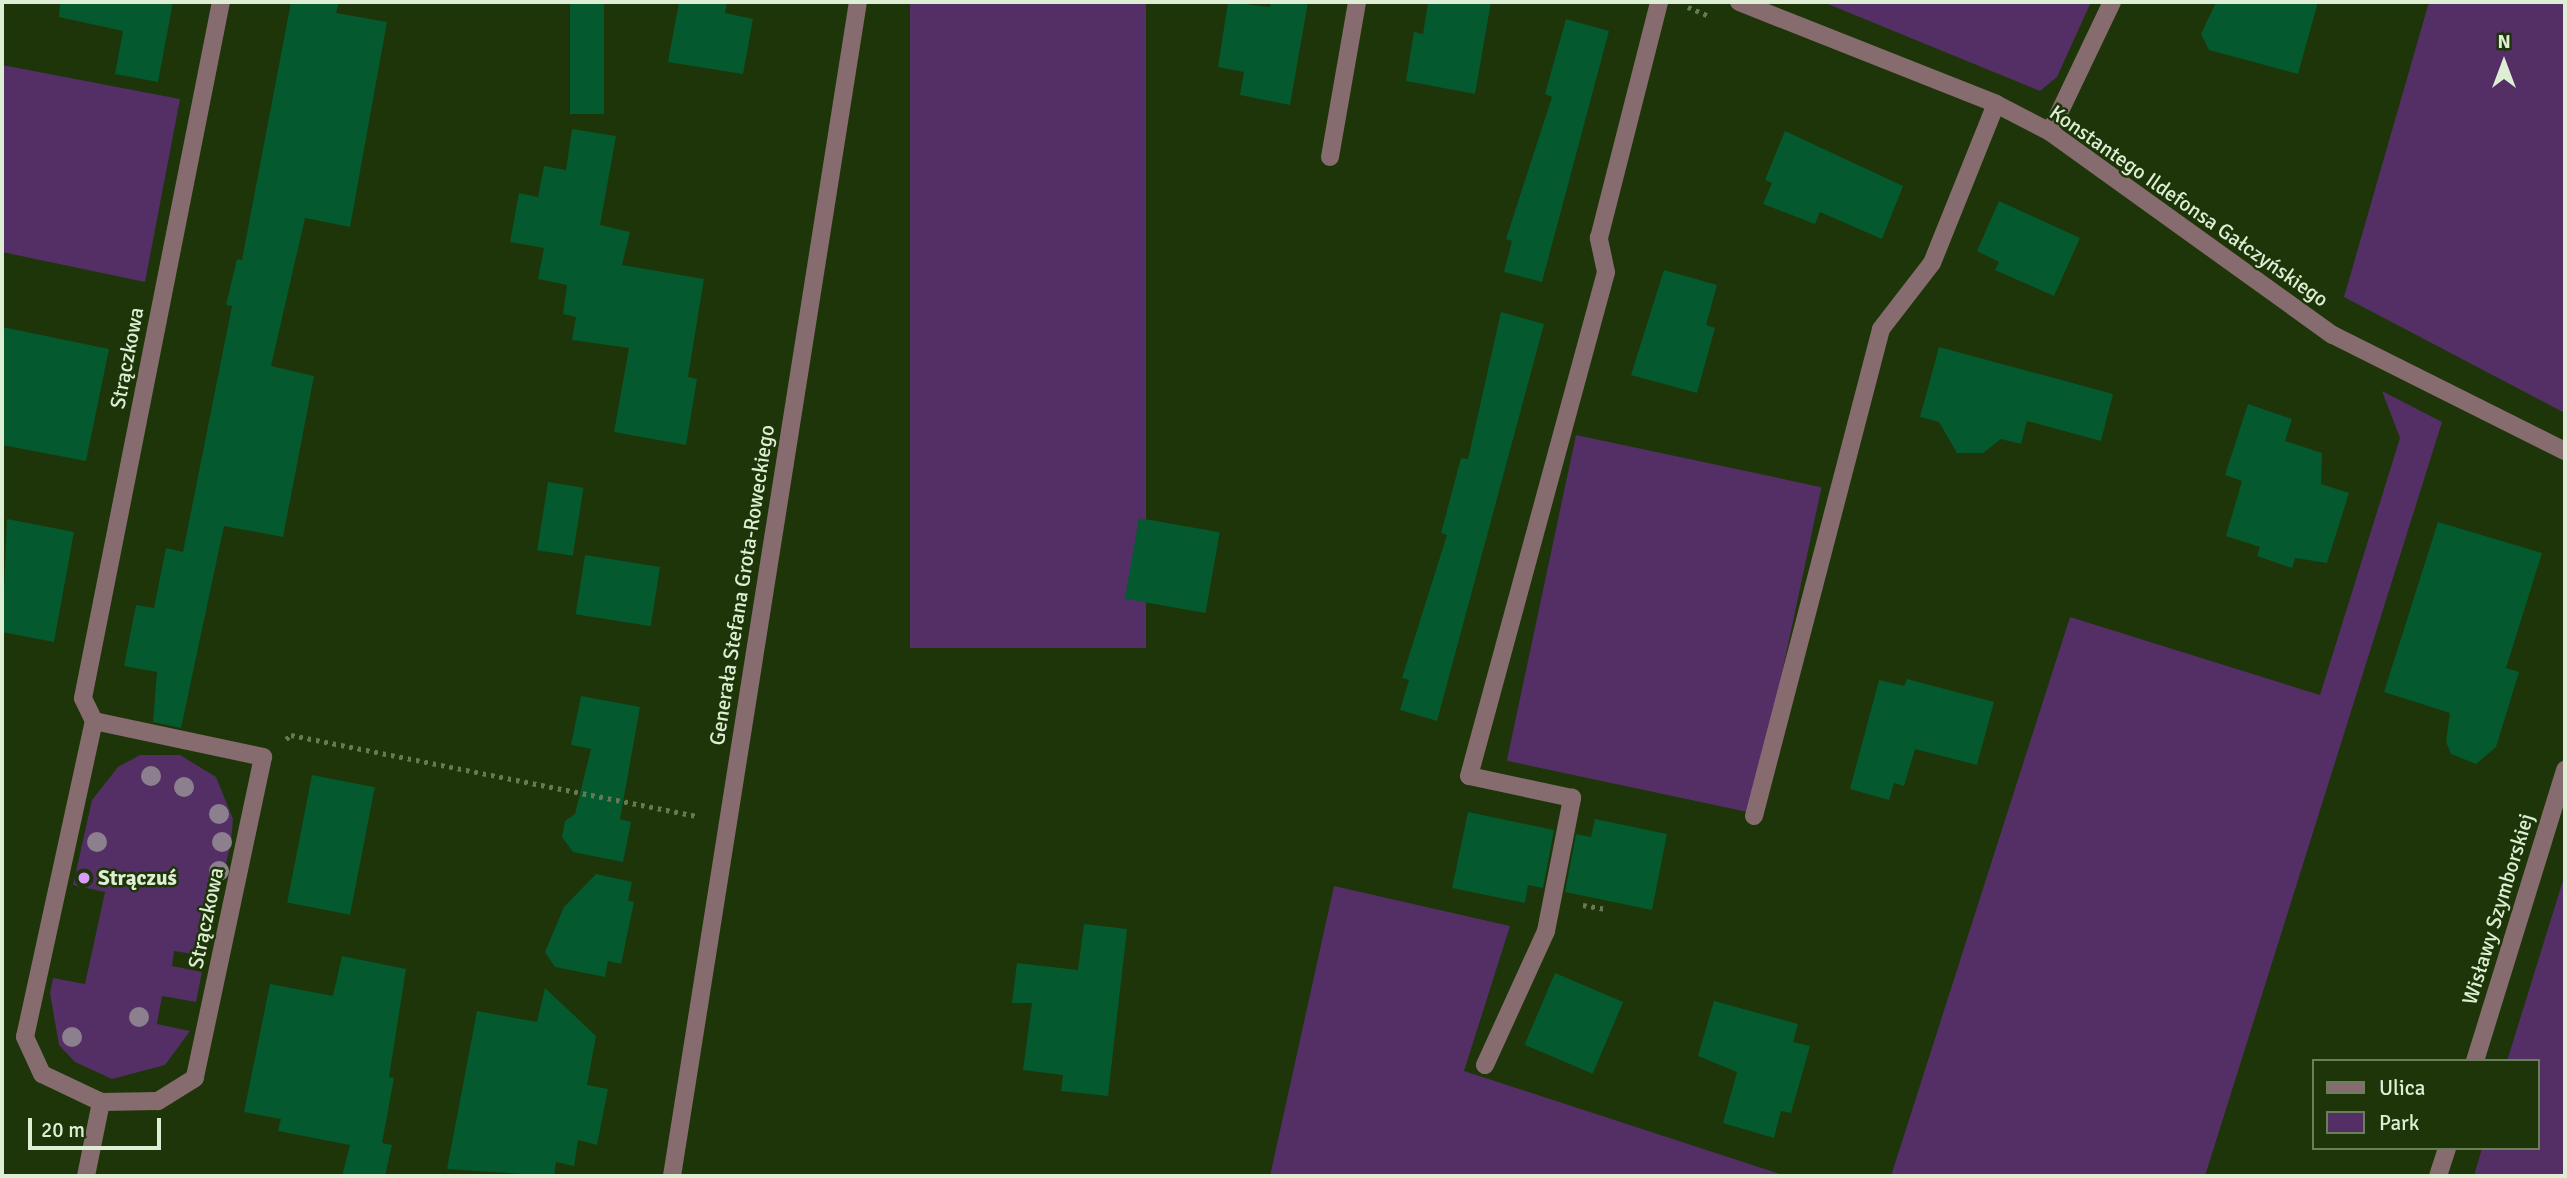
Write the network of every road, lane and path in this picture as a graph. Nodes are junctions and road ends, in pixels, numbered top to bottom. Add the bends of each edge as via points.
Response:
1 (221, 2) edge
2 (858, 2) edge
3 (1357, 2) edge
4 (1659, 2) edge
5 (1739, 2) edge
6 (2112, 2) edge
7 (1996, 104) junction
8 (2050, 132) junction
9 (1330, 157) dead end
10 (2565, 451) edge
11 (94, 721) junction
12 (263, 757) junction
13 (2565, 770) edge
14 (1754, 816) dead end
15 (727, 822) junction
16 (2476, 1059) edge
17 (1485, 1065) dead end
18 (101, 1102) junction
19 (2446, 1150) edge
20 (86, 1176) edge
21 (672, 1176) edge
22 (2438, 1176) edge

1 - 11 street, Strączkowa via 83,698
2 - 15 street, Generała Stefana Grota-Roweckiego
3 - 9 street
4 - 17 street via 1599,238 1606,272 1468,776 1572,798 1546,931
5 - 7 street, Konstantego Ildefonsa Gałczyńskiego
6 - 8 street
7 - 8 street, Konstantego Ildefonsa Gałczyńskiego
7 - 14 street via 1932,263 1881,329
8 - 10 street, Konstantego Ildefonsa Gałczyńskiego via 2333,335
11 - 12 street
11 - 18 street, Strączkowa via 26,1037 42,1074
12 - 15 path via 291,735
12 - 18 street, Strączkowa via 195,1078 158,1101
13 - 16 street, Wisławy Szymborskiej
15 - 21 street, Generała Stefana Grota-Roweckiego
18 - 20 street
19 - 22 street

